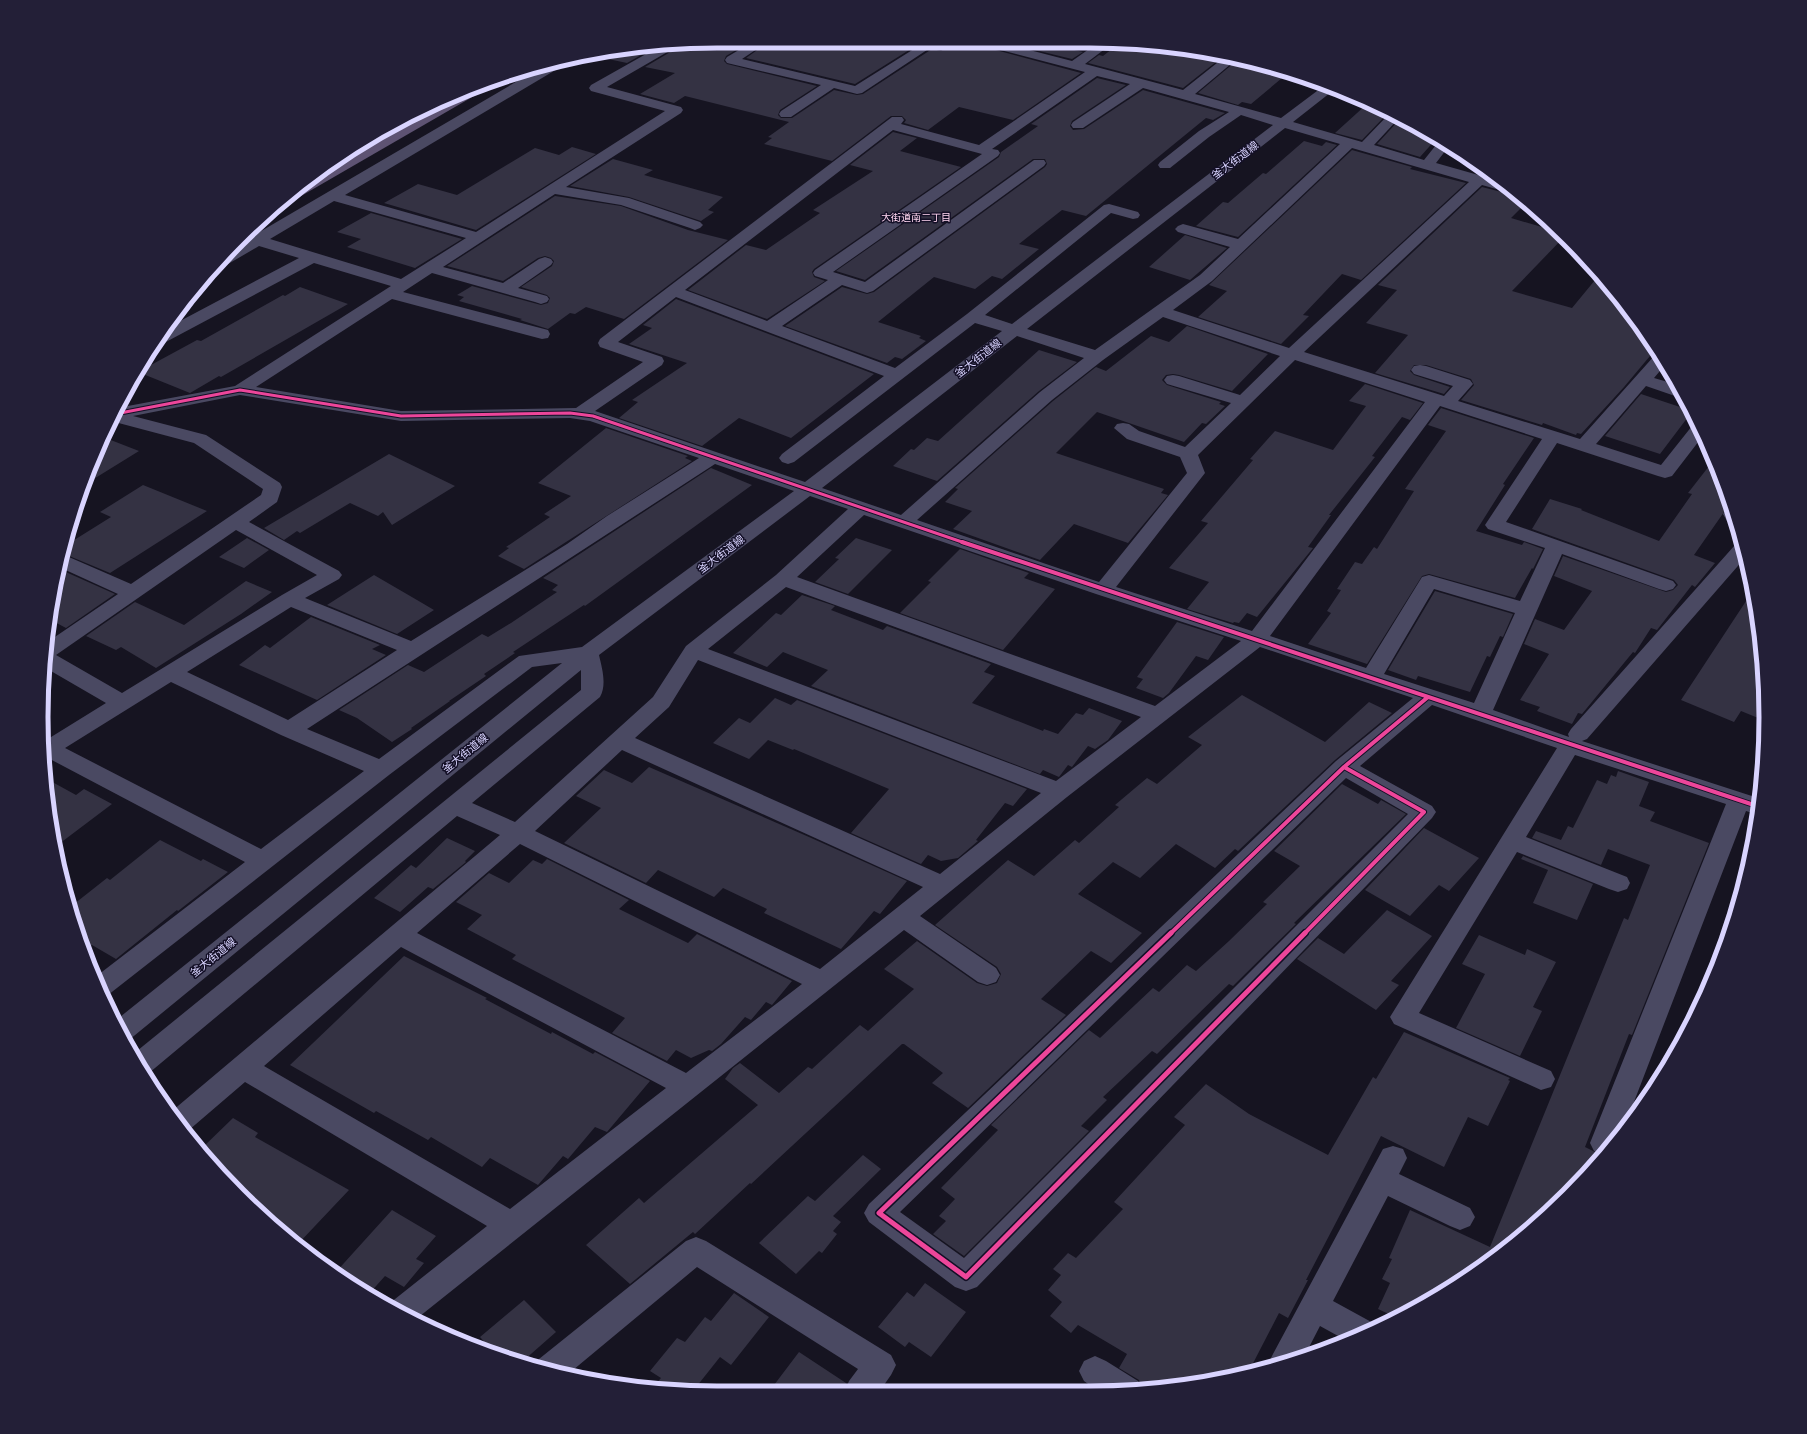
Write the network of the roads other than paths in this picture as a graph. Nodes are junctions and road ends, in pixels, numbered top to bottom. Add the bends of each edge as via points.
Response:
1 (751, 48) edge
2 (924, 48) edge
3 (1007, 48) edge
4 (1099, 48) edge
5 (661, 50) edge
6 (1227, 62) edge
7 (1074, 66) junction
8 (545, 71) edge
9 (1095, 71) junction
10 (1141, 83) junction
11 (832, 84) junction
12 (1325, 91) edge
13 (1185, 95) junction
14 (450, 104) edge
15 (1239, 111) junction
16 (786, 114) dead end
17 (1391, 120) edge
18 (1284, 124) junction
19 (1078, 125) dead end
20 (1350, 142) junction
21 (1365, 147) junction
22 (1440, 148) edge
23 (981, 150) junction
24 (1039, 163) dead end
25 (1165, 165) dead end
26 (1427, 165) junction
27 (1479, 180) junction
28 (318, 181) edge
29 (1495, 185) edge
30 (552, 189) junction
31 (332, 196) junction
32 (1133, 215) dead end
33 (695, 225) dead end
34 (1183, 229) dead end
35 (479, 237) junction
36 (257, 240) junction
37 (1240, 245) junction
38 (236, 253) edge
39 (313, 257) junction
40 (545, 262) dead end
41 (430, 268) junction
42 (841, 279) junction
43 (404, 285) junction
44 (505, 289) junction
45 (673, 291) junction
46 (390, 294) junction
47 (541, 299) dead end
48 (1162, 310) junction
49 (973, 317) junction
50 (769, 327) junction
51 (1013, 331) junction
52 (170, 333) edge
53 (542, 334) dead end
54 (1292, 354) junction
55 (1097, 356) junction
56 (1657, 364) edge
57 (1420, 370) dead end
58 (897, 375) junction
59 (1173, 380) dead end
60 (1644, 380) junction
61 (1672, 389) edge
62 (240, 390) junction
63 (1242, 401) junction
64 (1442, 401) junction
65 (121, 414) edge
66 (580, 414) junction
67 (119, 417) edge
68 (1124, 428) dead end
69 (1695, 433) edge
70 (1553, 436) junction
71 (1584, 446) junction
72 (1188, 454) junction
73 (714, 457) junction
74 (788, 458) dead end
75 (808, 489) junction
76 (861, 508) junction
77 (235, 522) junction
78 (904, 522) junction
79 (1556, 545) junction
80 (1738, 554) edge
81 (67, 563) edge
82 (783, 579) junction
83 (1666, 585) dead end
84 (1103, 590) junction
85 (133, 593) junction
86 (289, 599) junction
87 (1527, 610) junction
88 (1257, 639) junction
89 (52, 648) edge
90 (413, 649) junction
91 (693, 651) junction
92 (588, 653) junction
93 (50, 661) edge
94 (170, 673) junction
95 (1371, 678) junction
96 (1428, 697) junction
97 (122, 703) junction
98 (1480, 713) junction
99 (1157, 715) junction
100 (289, 730) junction
101 (620, 740) junction
102 (1574, 740) junction
103 (49, 749) edge
104 (49, 752) edge
105 (1344, 768) junction
106 (381, 769) junction
107 (1059, 791) junction
108 (1748, 803) edge
109 (454, 805) junction
110 (518, 833) junction
111 (1511, 840) junction
112 (263, 861) junction
113 (1618, 883) dead end
114 (942, 885) junction
115 (903, 917) junction
116 (399, 935) junction
117 (987, 975) dead end
118 (103, 982) edge
119 (822, 982) junction
120 (125, 1028) edge
121 (144, 1061) edge
122 (243, 1067) junction
123 (1541, 1079) dead end
124 (688, 1087) junction
125 (182, 1119) edge
126 (1604, 1143) dead end
127 (1460, 1217) dead end
128 (511, 1225) junction
129 (1314, 1306) junction
130 (406, 1309) edge
131 (1357, 1330) edge
132 (1289, 1355) edge
133 (555, 1366) edge
134 (1095, 1371) dead end
135 (1117, 1385) edge
136 (864, 1386) edge

1 - 11 street via 731,60
2 - 11 street via 857,90
3 - 7 street
4 - 7 street
5 - 30 street via 596,88 676,110
6 - 13 street
7 - 9 street
8 - 31 street
9 - 10 street
9 - 23 street
10 - 13 street
10 - 19 street
11 - 16 street
12 - 18 street, 釜大街道線
13 - 15 street
14 - 28 main road
15 - 18 street
15 - 25 street via 1204,134
17 - 21 street
18 - 20 street
18 - 51 street, 釜大街道線
20 - 21 street
20 - 37 street
21 - 26 street
22 - 26 street
23 - 42 street via 993,153 821,273
23 - 45 street via 893,123
24 - 42 street via 867,288
26 - 27 street
27 - 29 street
27 - 54 street
30 - 33 street via 624,201
30 - 35 street
31 - 35 street
31 - 36 street
32 - 49 street via 1109,208
34 - 37 street
35 - 41 street
36 - 38 street
36 - 39 street
37 - 48 street via 1206,278
39 - 43 street
39 - 52 street
40 - 44 street
41 - 43 street
41 - 44 street
42 - 50 street
43 - 46 street
44 - 47 street
45 - 50 street
45 - 66 street via 606,343 656,361
46 - 53 street
46 - 62 street
48 - 54 street
48 - 55 street
49 - 51 street
49 - 58 street
50 - 58 street
51 - 55 street
51 - 75 street, 釜大街道線
54 - 63 street
54 - 64 street
55 - 78 street via 1046,396
56 - 60 street
57 - 64 street via 1464,384
58 - 74 street
59 - 63 street
60 - 61 street
60 - 71 street
62 - 65 street
62 - 66 street via 401,416
63 - 72 street
64 - 70 street
64 - 88 street
66 - 73 street via 593,416
67 - 77 street via 200,439 273,486 270,498
68 - 72 street via 1133,435
69 - 71 street via 1665,472
70 - 71 street
70 - 79 street via 1495,525
72 - 84 street via 1196,473
73 - 75 street
73 - 90 street
75 - 76 street
75 - 92 street, 釜大街道線
76 - 78 street
76 - 82 street
77 - 85 street
77 - 86 street via 332,575
78 - 84 street
79 - 83 street
79 - 87 street
80 - 102 street
81 - 85 street
82 - 91 street
82 - 99 street
84 - 88 street
85 - 89 street
86 - 90 street
86 - 94 street
87 - 95 street via 1429,581
87 - 98 street
88 - 95 street
88 - 99 street
90 - 100 street
91 - 101 street via 661,702
91 - 107 street
92 - 106 street via 526,661
92 - 109 street via 592,672 592,692
92 - 120 street, 釜大街道線
93 - 97 street
94 - 97 street
94 - 100 street
95 - 96 street
96 - 98 street
96 - 105 street
97 - 103 street
98 - 102 street
99 - 107 street
100 - 106 street
101 - 110 street
101 - 114 street
102 - 108 street
102 - 111 street
104 - 112 street
105 - 105 street via 994,1103 880,1213 966,1277 1424,812
106 - 112 street
107 - 114 street
108 - 126 street
109 - 110 street
109 - 121 street
110 - 116 street
110 - 119 street
111 - 113 street
111 - 123 street via 1403,1017
112 - 118 street
114 - 115 street
115 - 117 street
115 - 119 street
116 - 122 street
116 - 124 street
119 - 124 street
122 - 125 street
122 - 128 street
124 - 128 street
127 - 129 street via 1387,1169
128 - 130 street
129 - 131 street
129 - 132 street
133 - 136 street via 696,1250 880,1365
134 - 135 street

